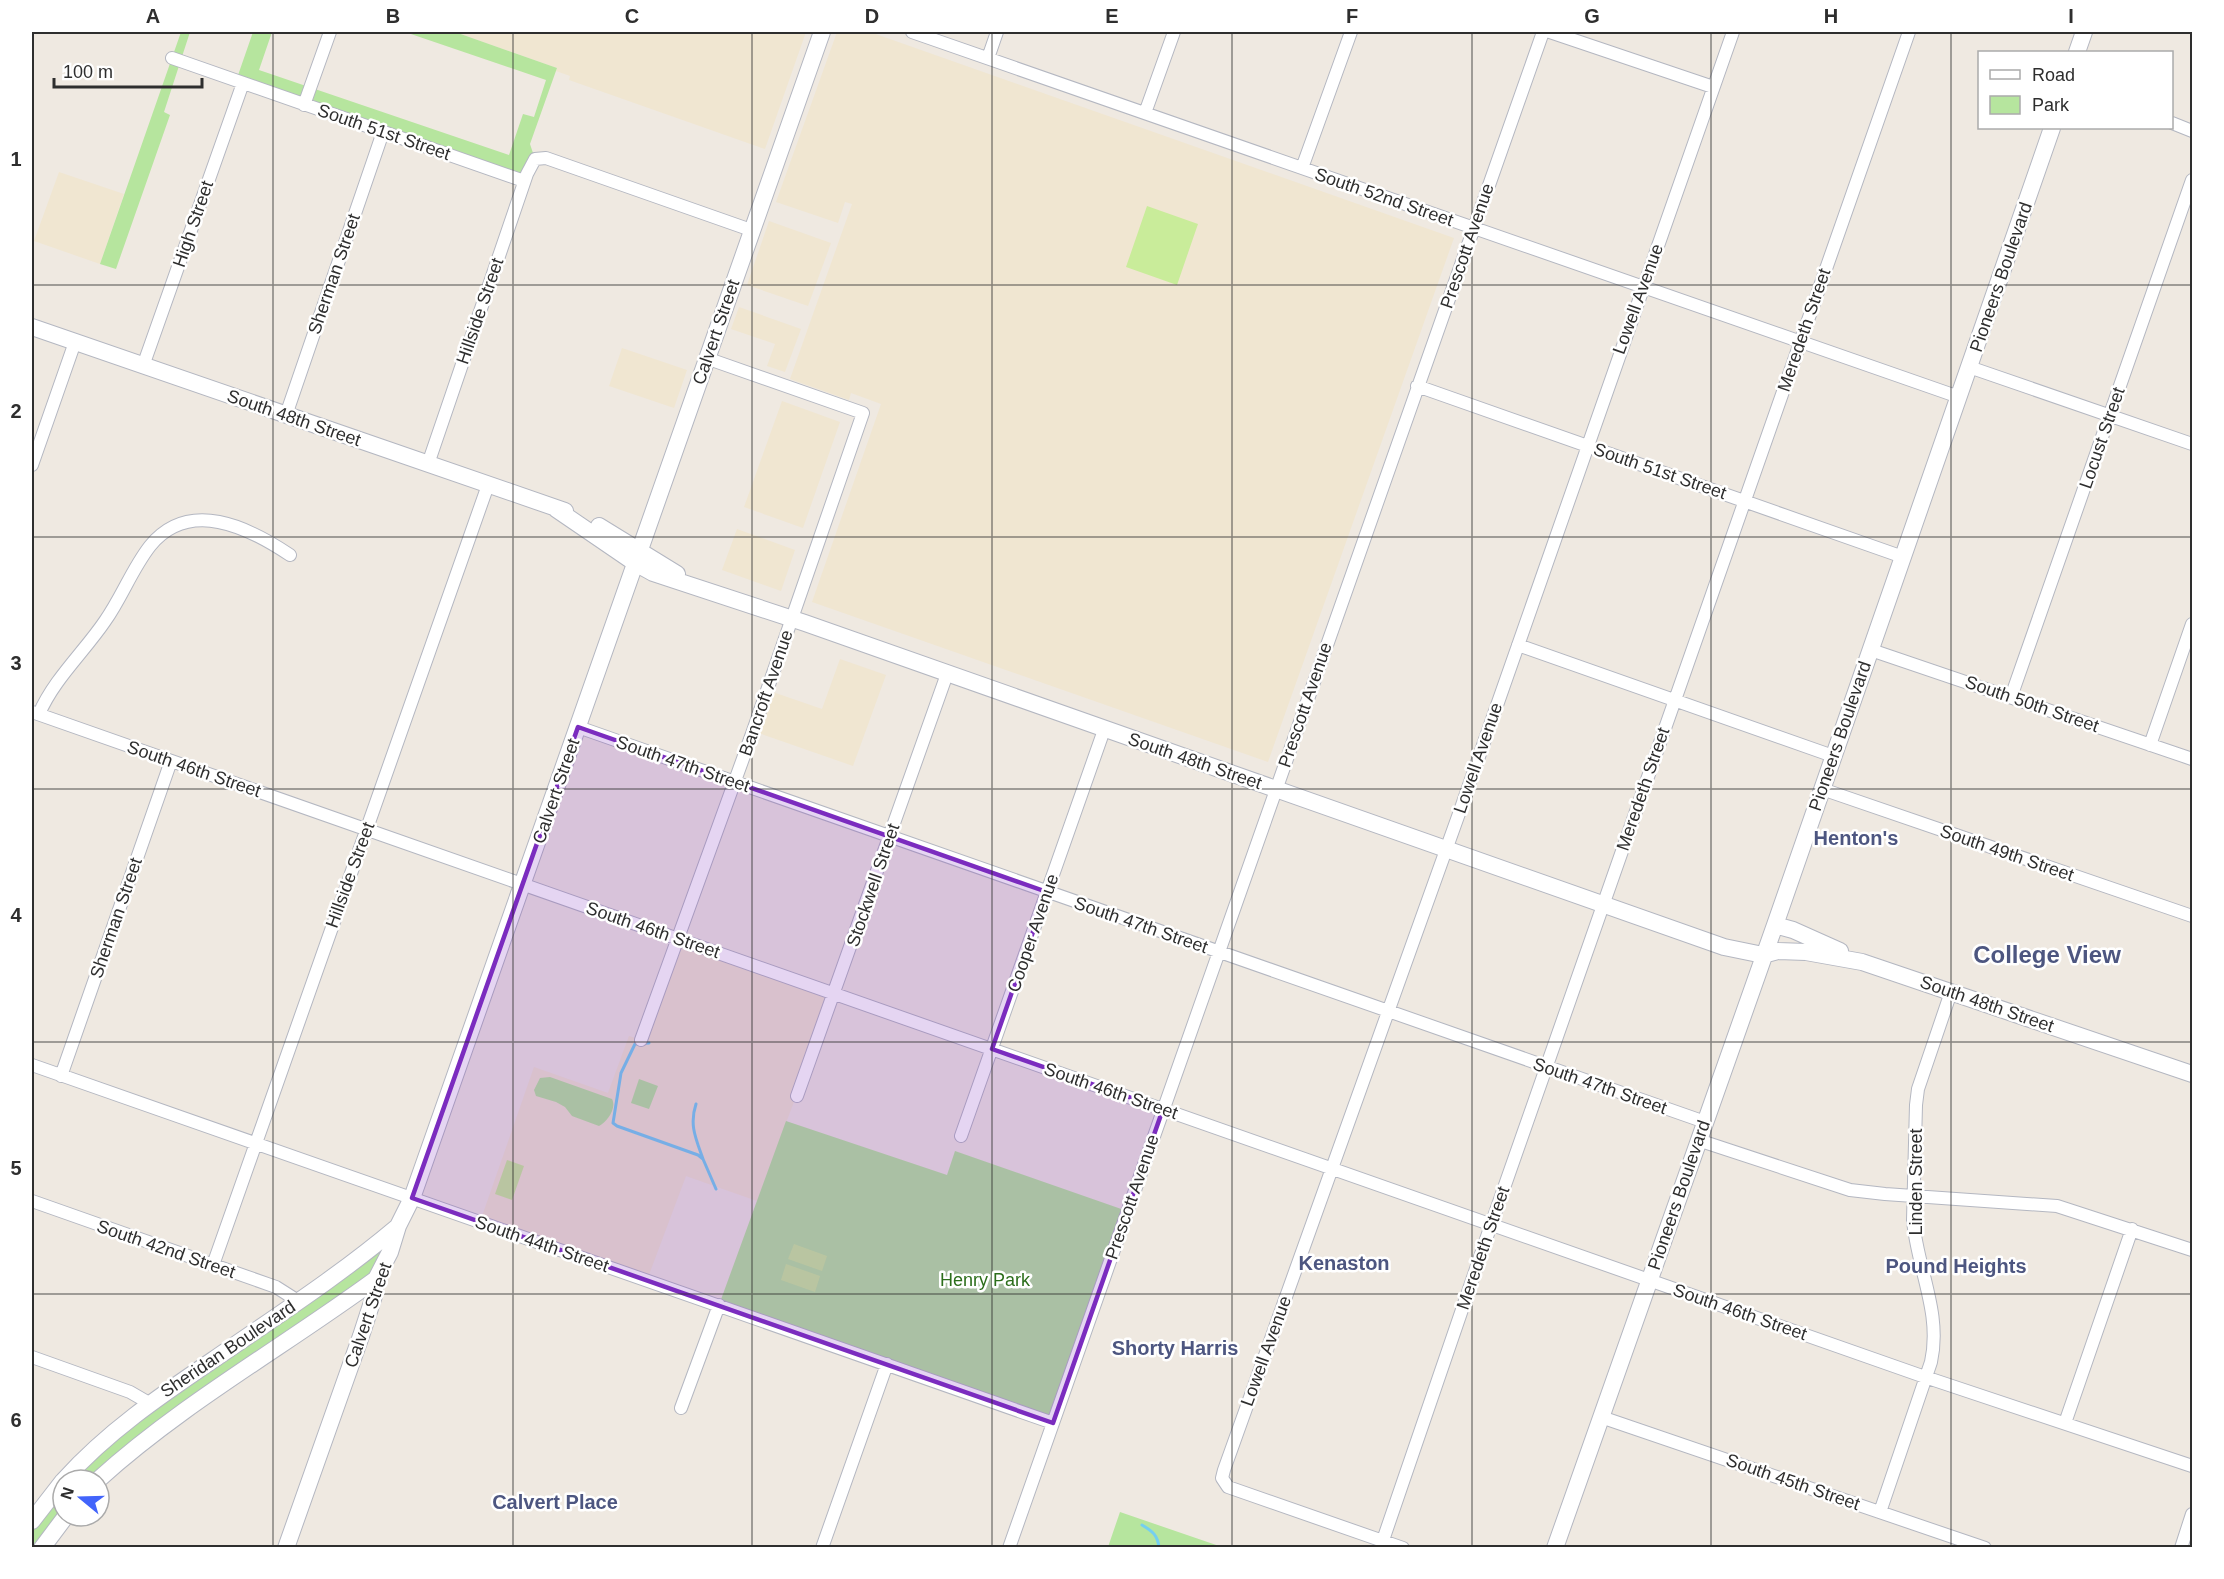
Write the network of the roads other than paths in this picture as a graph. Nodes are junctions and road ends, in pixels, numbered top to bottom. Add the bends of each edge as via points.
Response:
1 (330, 32) edge
2 (822, 32) edge
3 (912, 32) edge
4 (997, 32) edge
5 (1174, 32) edge
6 (1351, 32) edge
7 (1543, 32) edge
8 (1551, 32) edge
9 (1733, 32) edge
10 (1909, 32) edge
11 (2084, 32) edge
12 (2077, 51) edge
13 (172, 58) dead end
14 (988, 58) junction
15 (243, 83) junction
16 (1713, 87) junction
17 (304, 105) junction
18 (1145, 113) junction
19 (2173, 123) edge
20 (2052, 129) edge
21 (2193, 131) edge
22 (383, 132) junction
23 (1302, 168) junction
24 (2193, 180) edge
25 (524, 181) junction
26 (1473, 228) junction
27 (751, 230) junction
28 (1643, 286) junction
29 (32, 327) edge
30 (75, 342) junction
31 (1800, 342) junction
32 (706, 358) junction
33 (143, 366) junction
34 (1970, 367) junction
35 (1417, 386) junction
36 (1959, 397) junction
37 (286, 415) junction
38 (2110, 416) junction
39 (2193, 444) edge
40 (1587, 446) junction
41 (429, 464) junction
42 (32, 465) edge
43 (488, 485) junction
44 (1744, 501) junction
45 (290, 555) dead end
46 (637, 557) junction
47 (1903, 557) junction
48 (792, 618) junction
49 (2193, 624) edge
50 (1518, 645) junction
51 (1870, 650) junction
52 (947, 674) junction
53 (2011, 697) junction
54 (1674, 700) junction
55 (35, 713) edge
56 (578, 727) junction
57 (1104, 730) junction
58 (2150, 745) junction
59 (1833, 756) junction
60 (2193, 759) edge
61 (171, 761) junction
62 (735, 782) junction
63 (1276, 789) junction
64 (1822, 789) junction
65 (367, 829) junction
66 (890, 837) junction
67 (1446, 849) junction
68 (523, 884) junction
69 (1047, 892) junction
70 (1602, 904) junction
71 (2193, 916) edge
72 (1775, 925) junction
73 (679, 939) junction
74 (1770, 950) junction
75 (1218, 952) junction
76 (1847, 957) junction
77 (1951, 992) junction
78 (834, 994) junction
79 (1388, 1012) junction
80 (641, 1040) dead end
81 (992, 1049) junction
82 (32, 1065) edge
83 (1546, 1067) junction
84 (2192, 1071) edge
85 (61, 1076) junction
86 (797, 1096) dead end
87 (1163, 1109) junction
88 (1705, 1122) junction
89 (961, 1136) dead end
90 (1698, 1140) junction
91 (256, 1144) junction
92 (1332, 1169) junction
93 (1913, 1195) junction
94 (412, 1198) junction
95 (32, 1202) edge
96 (1491, 1225) junction
97 (399, 1226) junction
98 (2132, 1229) junction
99 (2193, 1250) edge
100 (213, 1265) junction
101 (376, 1279) junction
102 (1649, 1280) junction
103 (298, 1301) junction
104 (719, 1305) junction
105 (32, 1357) edge
106 (887, 1364) junction
107 (1925, 1377) junction
108 (149, 1403) junction
109 (681, 1408) dead end
110 (1601, 1417) junction
111 (1053, 1423) junction
112 (2065, 1424) junction
113 (2193, 1466) edge
114 (77, 1468) edge
115 (111, 1468) edge
116 (51, 1497) edge
117 (1880, 1512) junction
118 (2193, 1514) edge
119 (32, 1521) edge
120 (57, 1528) edge
121 (1382, 1544) edge
122 (42, 1548) edge
123 (286, 1548) edge
124 (822, 1548) edge
125 (1009, 1548) edge
126 (1403, 1548) edge
127 (1555, 1548) edge
128 (1985, 1548) edge
129 (2181, 1548) edge

1 - 17 street
2 - 27 main road, Calvert Street
3 - 14 street, South 52nd Street
4 - 14 street
5 - 18 street
6 - 23 street
7 - 26 street, Prescott Avenue
8 - 16 street
9 - 16 street, Lowell Avenue
10 - 31 street, Meredeth Street
11 - 12 main road
13 - 15 street, South 51st Street
14 - 18 street, South 52nd Street
15 - 17 street, South 51st Street
15 - 33 street, High Street
16 - 28 street, Lowell Avenue
17 - 22 street, South 51st Street
18 - 23 street, South 52nd Street
19 - 21 street
20 - 34 main road, Pioneers Boulevard
22 - 25 street, South 51st Street
22 - 37 street, Sherman Street
23 - 26 street, South 52nd Street
24 - 38 street, Locust Street
25 - 27 street, Hillside Street via 535,159 546,158
25 - 41 street, Hillside Street
26 - 28 street, South 52nd Street
26 - 35 street, Prescott Avenue
27 - 32 main road, Calvert Street
28 - 31 street, South 52nd Street
28 - 40 street, Lowell Avenue
29 - 30 main road, South 48th Street
30 - 33 main road, South 48th Street
30 - 42 street
31 - 36 street, South 52nd Street
31 - 44 street, Meredeth Street
32 - 46 main road, Calvert Street
32 - 48 street, Bancroft Avenue via 863,412
33 - 37 main road, South 48th Street
34 - 36 main road, Pioneers Boulevard
34 - 38 street
35 - 40 street, South 51st Street
35 - 63 street, Prescott Avenue
36 - 47 main road, Pioneers Boulevard
37 - 41 main road, South 48th Street
38 - 39 street
38 - 53 street, Locust Street
40 - 44 street, South 51st Street
40 - 50 street, Lowell Avenue
41 - 43 main road, South 48th Street
43 - 46 main road, South 48th Street via 594,523
43 - 65 street, Hillside Street
44 - 47 street, South 51st Street
44 - 54 street, Meredeth Street
45 - 55 street via 256,535 201,519 163,533 150,546 92,640
46 - 48 main road, South 48th Street via 696,586
46 - 56 main road, Calvert Street
47 - 51 main road, Pioneers Boulevard
48 - 52 main road, South 48th Street
48 - 62 street, Bancroft Avenue
49 - 58 street
50 - 54 street
50 - 67 street, Lowell Avenue
51 - 53 street, South 50th Street
51 - 59 main road, Pioneers Boulevard
52 - 57 main road, South 48th Street
52 - 66 street, Stockwell Street
53 - 58 street, South 50th Street
54 - 59 street
54 - 70 street, Meredeth Street
55 - 61 street, South 46th Street
56 - 62 street, South 47th Street
56 - 68 main road, Calvert Street
57 - 63 main road, South 48th Street
57 - 69 street, Cooper Avenue
58 - 60 street, South 50th Street
59 - 64 main road, Pioneers Boulevard
61 - 65 street, South 46th Street
61 - 85 street, Sherman Street
62 - 66 street, South 47th Street
62 - 73 street, Bancroft Avenue
63 - 67 main road, South 48th Street
63 - 75 street, Prescott Avenue
64 - 71 street, South 49th Street
64 - 72 main road, Pioneers Boulevard
65 - 68 street, South 46th Street
65 - 91 street, Hillside Street
66 - 69 street, South 47th Street
66 - 78 street, Stockwell Street
67 - 70 main road, South 48th Street
67 - 79 street, Lowell Avenue
68 - 73 street, South 46th Street
68 - 94 main road, Calvert Street
69 - 75 street, South 47th Street
69 - 81 street, Cooper Avenue
70 - 74 main road, South 48th Street via 1724,947
70 - 83 street, Meredeth Street
72 - 74 main road, Pioneers Boulevard
72 - 76 main road via 1830,945
73 - 78 street, South 46th Street
73 - 80 street, Bancroft Avenue
74 - 76 main road, South 48th Street
74 - 88 main road, Pioneers Boulevard
75 - 79 street, South 47th Street
75 - 87 street, Prescott Avenue
76 - 77 main road, South 48th Street
77 - 84 main road, South 48th Street
77 - 93 street, Linden Street via 1918,1089
78 - 81 street, South 46th Street
78 - 86 street, Stockwell Street
79 - 83 street, South 47th Street
79 - 92 street, Lowell Avenue
81 - 87 street, South 46th Street
81 - 89 street, Cooper Avenue
82 - 85 street, South 44th Street
83 - 88 street, South 47th Street
83 - 96 street, Meredeth Street
85 - 91 street, South 44th Street
87 - 92 street, South 46th Street
87 - 111 street, Prescott Avenue
88 - 90 main road, Pioneers Boulevard
90 - 93 street via 1850,1190
90 - 102 main road, Pioneers Boulevard
91 - 94 street, South 44th Street
91 - 100 street, Hillside Street
92 - 96 street, South 46th Street
92 - 121 street, Lowell Avenue via 1222,1478 1236,1491
93 - 98 street via 2057,1206
93 - 107 street, Linden Street via 1915,1239 1935,1332
94 - 97 main road, Calvert Street
94 - 104 street, South 44th Street
95 - 100 street, South 42nd Street
96 - 102 street, South 46th Street
96 - 121 street, Meredeth Street
97 - 101 main road, Calvert Street
97 - 103 main road, Sheridan Boulevard
98 - 99 street
98 - 112 street
100 - 103 street, South 42nd Street via 276,1287
101 - 115 main road, Sheridan Boulevard via 179,1416
101 - 123 main road, Calvert Street via 364,1327
102 - 107 street, South 46th Street
102 - 110 main road, Pioneers Boulevard
103 - 108 main road, Sheridan Boulevard
104 - 106 street, South 44th Street
104 - 109 street
105 - 108 street via 130,1392
106 - 111 street, South 44th Street
106 - 124 street
107 - 112 street, South 46th Street
107 - 117 street, Linden Street
108 - 114 main road, Sheridan Boulevard
110 - 117 street, South 45th Street
110 - 127 main road, Pioneers Boulevard
111 - 125 street, Prescott Avenue
112 - 113 street, South 46th Street
116 - 119 main road, Sheridan Boulevard
117 - 128 street, South 45th Street
118 - 129 street
120 - 122 main road
121 - 126 street

